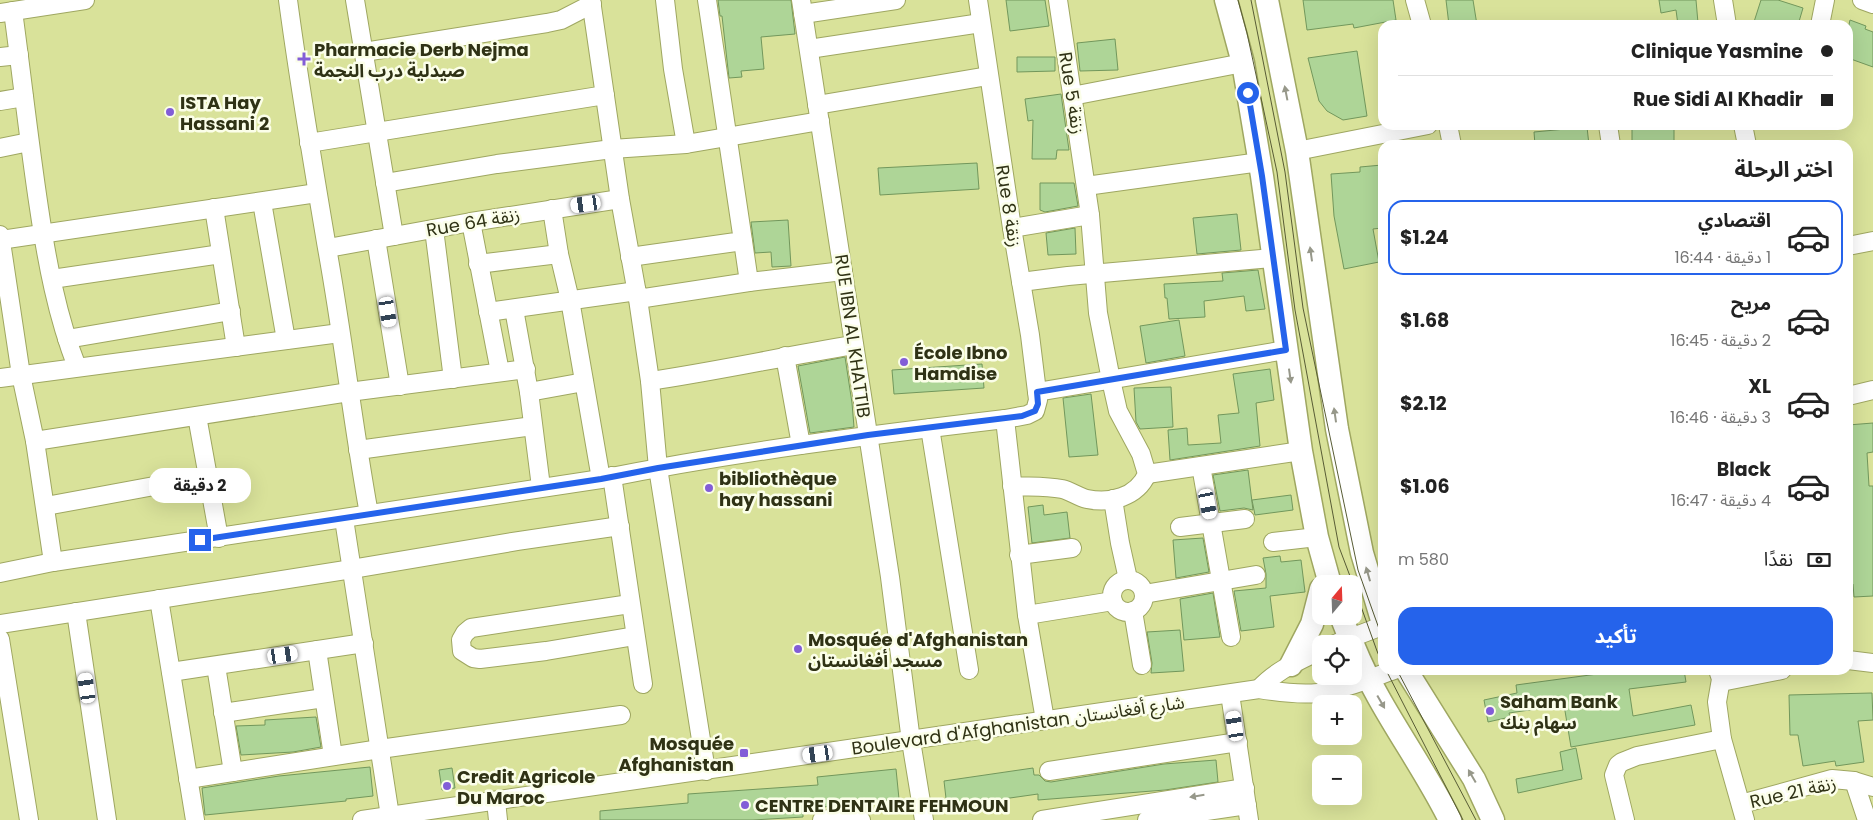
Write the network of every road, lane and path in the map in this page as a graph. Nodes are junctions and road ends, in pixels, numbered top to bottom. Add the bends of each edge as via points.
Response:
1 (86, 0) edge
2 (288, 0) edge
3 (355, 0) edge
4 (665, 0) edge
5 (707, 0) edge
6 (896, 0) edge
7 (978, 0) edge
8 (1226, 0) edge
9 (1267, 0) edge
10 (1415, 0) edge
11 (1723, 0) edge
12 (1825, 0) edge
13 (1862, 0) edge
14 (1062, 1) edge
15 (592, 2) edge
16 (49, 3) edge
17 (1873, 4) edge
18 (802, 7) edge
19 (6, 12) edge
20 (1421, 20) edge
21 (1726, 20) edge
22 (1821, 20) edge
23 (981, 23) junction
24 (809, 49) junction
25 (364, 52) junction
26 (19, 54) junction
27 (0, 57) edge
28 (1243, 63) junction
29 (988, 76) junction
30 (605, 95) junction
31 (1072, 96) junction
32 (24, 97) junction
33 (0, 101) edge
34 (819, 113) junction
35 (1403, 130) edge
36 (377, 132) junction
37 (727, 138) junction
38 (29, 142) junction
39 (309, 144) junction
40 (686, 144) junction
41 (0, 148) edge
42 (612, 149) junction
43 (1297, 151) junction
44 (1260, 162) junction
45 (385, 183) junction
46 (1086, 186) junction
47 (317, 193) junction
48 (620, 199) junction
49 (262, 202) junction
50 (214, 208) junction
51 (552, 209) junction
52 (1090, 215) junction
53 (471, 222) junction
54 (1012, 228) junction
55 (434, 229) junction
56 (43, 232) junction
57 (0, 235) edge
58 (394, 236) junction
59 (376, 239) junction
60 (0, 240) edge
61 (743, 241) junction
62 (1873, 242) edge
63 (1853, 245) edge
64 (328, 248) junction
65 (221, 254) junction
66 (560, 254) junction
67 (630, 257) junction
68 (1273, 258) junction
69 (478, 264) junction
70 (843, 271) junction
71 (1094, 274) junction
72 (52, 279) junction
73 (749, 282) junction
74 (1021, 282) junction
75 (638, 295) junction
76 (570, 300) junction
77 (514, 309) junction
78 (231, 311) junction
79 (488, 312) junction
80 (340, 333) junction
81 (67, 339) junction
82 (286, 340) junction
83 (854, 345) junction
84 (236, 347) junction
85 (1286, 350) junction
86 (785, 356) junction
87 (77, 367) junction
88 (526, 369) junction
89 (500, 372) junction
90 (21, 375) junction
91 (0, 378) edge
92 (453, 379) junction
93 (1111, 380) junction
94 (650, 381) junction
95 (584, 382) junction
96 (400, 386) junction
97 (1873, 390) edge
98 (349, 392) junction
99 (529, 392) junction
100 (1037, 392) junction
101 (1853, 395) edge
102 (197, 416) junction
103 (1005, 419) junction
104 (533, 426) junction
105 (930, 428) junction
106 (868, 435) junction
107 (35, 441) junction
108 (802, 445) junction
109 (358, 450) junction
110 (1301, 451) junction
111 (1201, 466) junction
112 (658, 468) junction
113 (1147, 474) junction
114 (208, 476) junction
115 (606, 478) junction
116 (1012, 486) junction
117 (540, 487) junction
118 (1113, 499) junction
119 (46, 506) junction
120 (369, 514) junction
121 (344, 519) junction
122 (1245, 519) dead end
123 (1212, 524) junction
124 (620, 526) junction
125 (1180, 527) dead end
126 (1317, 537) junction
127 (219, 538) junction
128 (1273, 542) dead end
129 (1072, 548) dead end
130 (1019, 556) junction
131 (53, 562) junction
132 (352, 569) junction
133 (0, 573) edge
134 (1256, 575) dead end
135 (1324, 575) edge
136 (1128, 580) junction
137 (1221, 581) junction
138 (1144, 594) junction
139 (159, 599) junction
140 (1113, 601) junction
141 (630, 604) junction
142 (1378, 606) edge
143 (1133, 611) junction
144 (76, 612) junction
145 (1027, 615) junction
146 (1378, 622) edge
147 (0, 624) edge
148 (1312, 624) edge
149 (1359, 635) edge
150 (635, 636) junction
151 (1231, 637) dead end
152 (0, 640) edge
153 (364, 643) junction
154 (317, 650) junction
155 (1312, 654) edge
156 (1853, 661) edge
157 (1873, 663) edge
158 (1142, 665) dead end
159 (1291, 665) junction
160 (216, 666) junction
161 (1362, 669) edge
162 (969, 670) dead end
163 (171, 672) junction
164 (1381, 675) edge
165 (1409, 675) edge
166 (1720, 676) edge
167 (1368, 680) junction
168 (643, 684) dead end
169 (1259, 689) junction
170 (1230, 694) junction
171 (324, 698) junction
172 (224, 713) junction
173 (621, 715) dead end
174 (1045, 720) junction
175 (1722, 738) junction
176 (911, 741) junction
177 (1238, 742) junction
178 (380, 749) junction
179 (333, 756) junction
180 (706, 771) junction
181 (1049, 771) dead end
182 (233, 772) junction
183 (188, 779) junction
184 (1854, 781) junction
185 (1873, 787) edge
186 (496, 801) junction
187 (1247, 804) edge
188 (1743, 812) edge
189 (390, 816) junction
190 (853, 818) edge
191 (29, 820) edge
192 (107, 820) edge
193 (195, 820) edge
194 (362, 820) edge
195 (498, 820) edge
196 (822, 820) edge
197 (924, 820) edge
198 (1042, 820) edge
199 (1147, 820) edge
200 (1450, 820) edge
201 (1493, 820) edge
202 (1625, 820) edge
203 (1867, 820) edge

1 - 16 street
2 - 39 street
3 - 25 street
4 - 40 street
5 - 37 street
6 - 18 street
7 - 23 street, Rue 8 زنقة
8 - 28 main road
43 -> 9 main road
10 - 20 street
11 - 21 street
12 - 22 street
13 - 17 street
14 - 31 street, Rue 5 زنقة
15 - 25 street via 561,20
15 - 30 street
16 - 19 street
18 - 24 street, RUE IBN AL KHATTIB
19 - 26 street
23 - 24 street
23 - 29 street, Rue 8 زنقة
24 - 34 street, RUE IBN AL KHATTIB
25 - 36 street
26 - 27 street
26 - 32 street
28 - 31 street
28 - 44 main road
29 - 34 street
29 - 54 street, Rue 8 زنقة
30 - 36 street
30 - 42 street
31 - 46 street, Rue 5 زنقة
32 - 33 street
32 - 38 street
34 - 37 street
34 - 70 street, RUE IBN AL KHATTIB
35 - 43 street
36 - 39 street
36 - 45 street
37 - 40 street
37 - 61 street
38 - 41 street
38 - 56 street
39 - 47 street
40 - 42 street
42 - 45 street
42 - 48 street
142 -> 43 main road via 1362,553 1337,428
44 - 46 street
44 - 68 main road
45 - 58 street
46 - 52 street, Rue 5 زنقة
47 - 49 street
47 - 64 street
48 - 51 street, Rue 64 زنقة
48 - 67 street
49 - 50 street
49 - 82 street
50 - 56 street
50 - 65 street
51 - 53 street, Rue 64 زنقة
51 - 66 street
52 - 54 street
52 - 71 street, Rue 5 زنقة
53 - 55 street, Rue 64 زنقة
53 - 69 street
54 - 74 street, Rue 8 زنقة
55 - 58 street, Rue 64 زنقة
55 - 92 street
56 - 60 street
56 - 72 street
57 - 60 street
58 - 59 street, Rue 64 زنقة
59 - 64 street, Rue 64 زنقة
59 - 96 street
60 - 90 street
61 - 67 street
61 - 73 street
62 - 63 street
64 - 80 street
65 - 72 street
65 - 78 street
66 - 69 street
66 - 76 street
67 - 75 street
68 - 71 street
68 - 85 main road
69 - 79 street
70 - 73 street
70 - 83 street, RUE IBN AL KHATTIB
71 - 74 street
71 - 93 street, Rue 5 زنقة
72 - 81 street
73 - 75 street
74 - 100 street, Rue 8 زنقة
75 - 76 street
75 - 94 street
76 - 77 street
76 - 95 street
77 - 79 street
77 - 88 street
78 - 81 street
78 - 84 street
79 - 89 street
80 - 82 street
80 - 98 street
81 - 87 street
82 - 84 street
83 - 86 street
83 - 106 street, RUE IBN AL KHATTIB
84 - 87 street
85 - 93 street
85 -> 110 main road
86 - 94 street
86 - 108 street
87 - 90 street
88 - 89 street
88 - 99 street
89 - 92 street
90 - 91 street
90 - 107 street
92 - 96 street
93 - 100 street
93 - 113 street, Rue 5 زنقة via 1118,411 1141,454
94 - 112 street
95 - 99 street
95 - 115 street
96 - 98 street
97 - 101 street
98 - 102 street
98 - 109 street
99 - 104 street
100 - 103 street, Rue 8 زنقة via 1035,411
102 - 107 street
102 - 114 street
103 - 105 street
103 - 116 street
104 - 109 street
104 - 117 street
105 - 106 street
105 - 162 street
106 - 108 street
106 - 176 street, RUE IBN AL KHATTIB
107 - 119 street
108 - 112 street
109 - 120 street
110 - 111 street
110 - 126 main road
111 - 113 street
111 - 123 street
112 - 115 street
112 - 180 street
113 - 118 street via 1132,494
114 - 119 street
114 - 127 street
115 - 117 street
115 - 124 street
116 - 118 street via 1062,489 1088,499
116 - 130 street
117 - 120 street
118 - 136 street
119 - 131 street
120 - 121 street
121 - 127 street
121 - 132 street
122 - 123 street
123 - 125 street
123 - 137 street
124 - 132 street
124 - 141 street
126 - 128 street
126 - 135 main road
127 - 131 street
129 - 130 street
130 - 145 street
131 - 133 street
132 - 139 street
132 - 153 street
134 - 137 street
136 - 138 street via 1139,584
136 - 140 street via 1116,585 1112,592
137 - 138 street
137 - 151 street
138 - 143 street via 1142,604
139 - 144 street
139 - 163 street
140 - 143 street via 1121,610
140 - 145 street
141 - 150 street
141 - 150 street via 471,628 465,633 462,651 480,659
143 - 158 street
144 - 147 street
144 - 192 street
145 - 174 street
146 - 149 street
148 - 159 main road
150 - 168 street
152 - 191 street
153 - 154 street
153 - 178 street
154 - 160 street
154 - 171 street
155 - 159 street
156 - 157 street
159 - 169 street via 1269,678
160 - 163 street
160 - 172 street
161 - 167 main road
163 - 183 street
164 - 167 street, Boulevard d'Afghanistan شارع أفغانستان
201 -> 165 main road via 1474,779
166 - 175 street via 1717,702
167 - 169 street, Boulevard d'Afghanistan شارع أفغانستان via 1318,693
167 -> 200 main road
169 - 170 street, Boulevard d'Afghanistan شارع أفغانستان
170 - 174 street, Boulevard d'Afghanistan شارع أفغانستان
170 - 177 street
171 - 172 street
171 - 179 street
172 - 182 street
173 - 178 street
174 - 176 street, Boulevard d'Afghanistan شارع أفغانستان
175 - 188 street
175 - 202 street via 1622,762 1614,775
176 - 180 street, Boulevard d'Afghanistan شارع أفغانستان
176 - 197 street, RUE IBN AL KHATTIB
177 - 181 street
177 - 187 street
178 - 179 street
178 - 189 street
179 - 182 street
180 - 186 street, Boulevard d'Afghanistan شارع أفغانستان
182 - 183 street
183 - 193 street
184 - 185 street, Rue 21 زنقة
184 - 188 street, Rue 21 زنقة via 1820,782
184 - 203 street
186 - 189 street, Boulevard d'Afghanistan شارع أفغانستان
186 - 195 street
187 -> 198 street
187 - 199 street
189 - 194 street, Boulevard d'Afghanistan شارع أفغانستان
190 - 196 street

